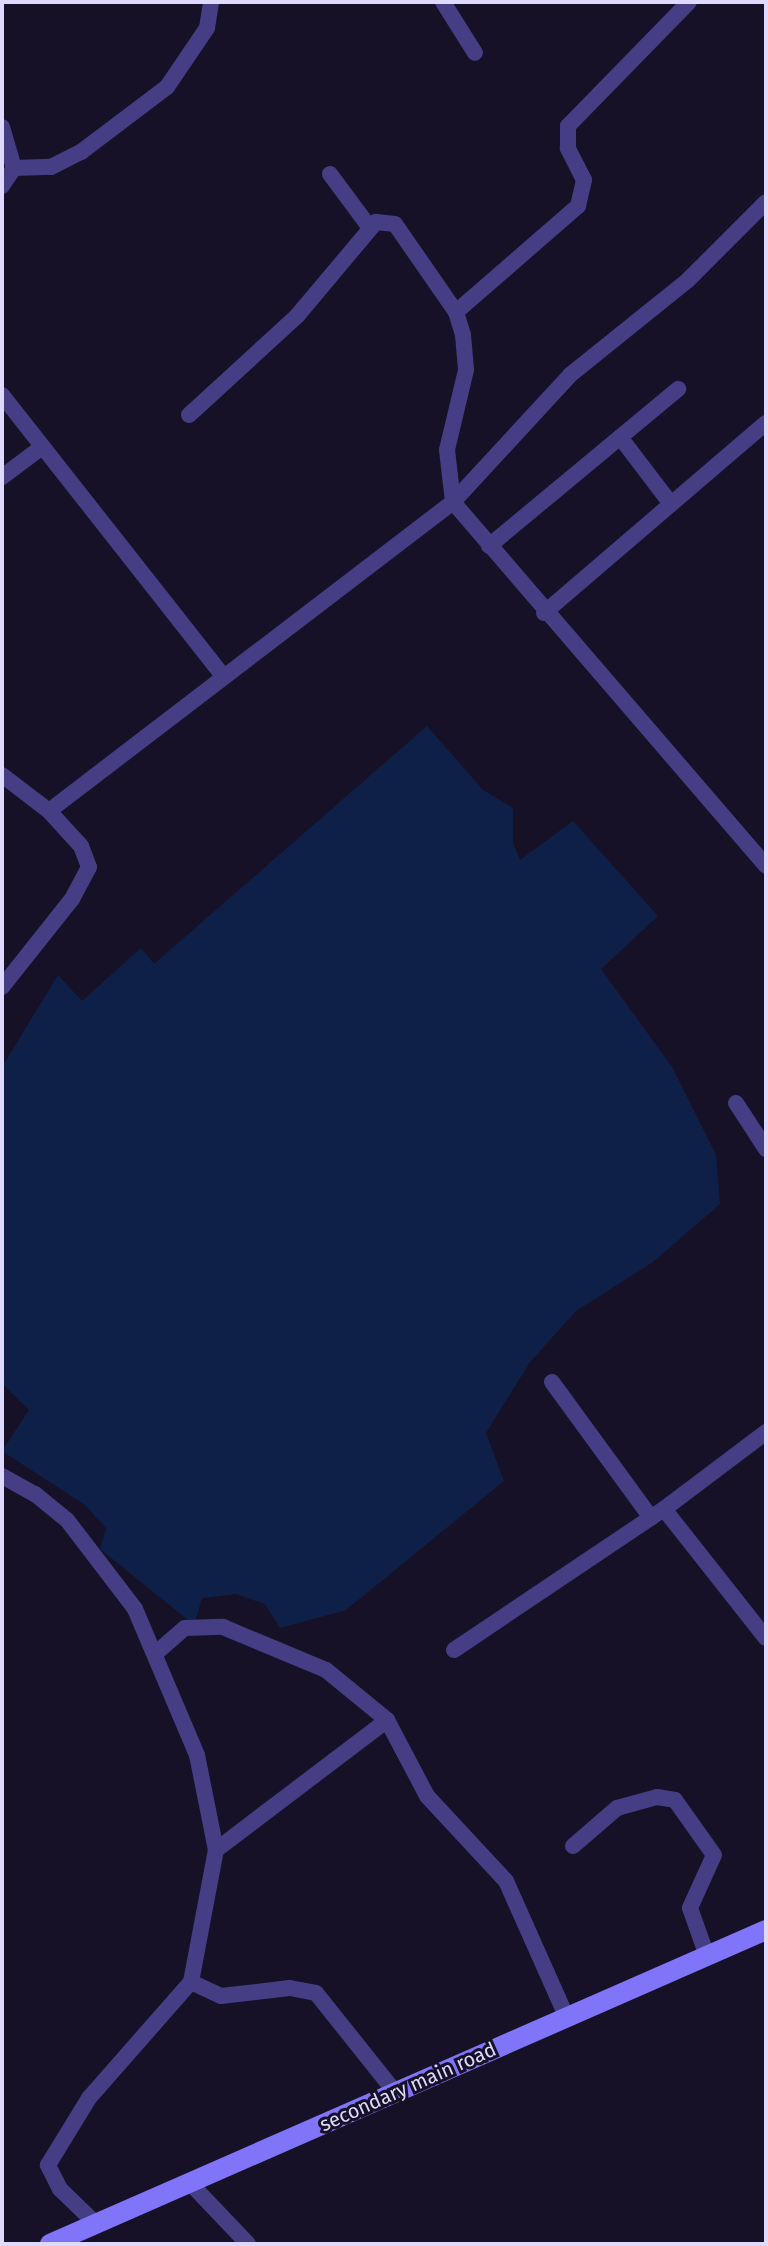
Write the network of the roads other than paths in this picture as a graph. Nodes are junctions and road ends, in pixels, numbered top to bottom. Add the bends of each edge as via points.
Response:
1 (211, 2) edge
2 (443, 2) edge
3 (685, 3) edge
4 (475, 53) dead end
5 (2, 127) edge
6 (14, 168) junction
7 (330, 174) dead end
8 (2, 186) edge
9 (766, 202) edge
10 (370, 228) junction
11 (456, 312) junction
12 (678, 389) dead end
13 (2, 395) edge
14 (189, 415) dead end
15 (760, 428) edge
16 (620, 437) junction
17 (42, 447) junction
18 (766, 448) edge
19 (2, 477) edge
20 (453, 502) junction
21 (671, 504) junction
22 (489, 546) junction
23 (544, 613) junction
24 (222, 675) junction
25 (2, 775) edge
26 (49, 811) junction
27 (766, 866) edge
28 (2, 987) edge
29 (736, 1103) dead end
30 (766, 1149) edge
31 (552, 1382) dead end
32 (766, 1432) edge
33 (2, 1476) edge
34 (658, 1513) junction
35 (766, 1638) edge
36 (454, 1650) dead end
37 (156, 1653) junction
38 (387, 1720) junction
39 (573, 1846) dead end
40 (216, 1850) junction
41 (766, 1930) edge
42 (707, 1956) junction
43 (191, 1982) junction
44 (567, 2018) junction
45 (395, 2092) junction
46 (190, 2183) junction
47 (94, 2222) junction
48 (50, 2244) edge
49 (248, 2244) edge

1 - 6 street via 207,28 167,87 81,152 51,167
2 - 4 street
3 - 11 street via 568,126 568,148 584,180 578,206
5 - 6 street
6 - 8 street
7 - 10 street
9 - 20 street via 688,280 570,375
10 - 11 street via 383,219 395,224
10 - 14 street via 297,316
11 - 20 street via 467,354 449,426
12 - 16 street
13 - 17 street
15 - 18 street
15 - 21 street
16 - 21 street
16 - 22 street
17 - 19 street
17 - 24 street
20 - 22 street
20 - 24 street
21 - 23 street
22 - 23 street
23 - 27 street
24 - 26 street
25 - 26 street
26 - 28 street via 81,846 89,867 72,899
29 - 30 street
31 - 34 street
32 - 34 street
33 - 37 street via 35,1494 93,1550 135,1609
34 - 35 street
34 - 36 street
37 - 38 street via 185,1628 223,1627 326,1670
37 - 40 street via 197,1755
38 - 40 street
38 - 44 street via 427,1796 506,1881
39 - 42 street via 624,1804 665,1796 675,1800 714,1855 690,1908
40 - 43 street
41 - 42 main road, secondary main road
42 - 44 main road, secondary main road
43 - 45 street via 221,1996 290,1988 316,1993
43 - 47 street via 89,2098 51,2157 52,2179
44 - 45 main road, secondary main road
45 - 46 main road, secondary main road
46 - 47 main road, secondary main road
46 - 49 street
47 - 48 main road, secondary main road

